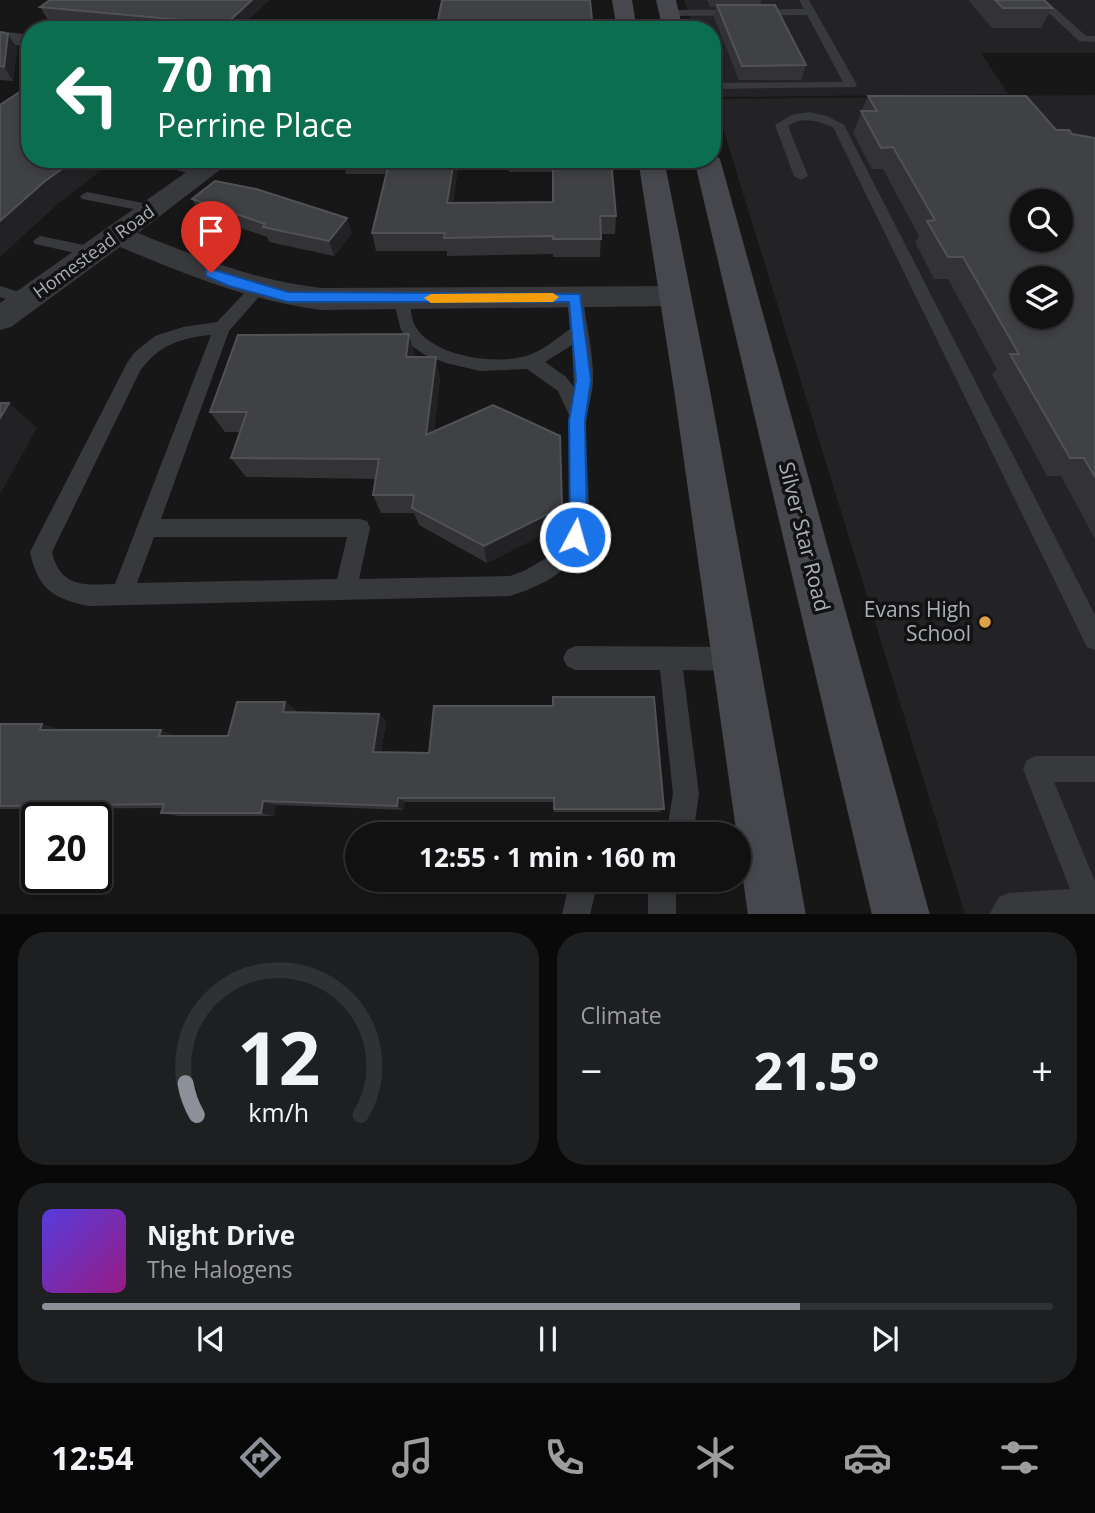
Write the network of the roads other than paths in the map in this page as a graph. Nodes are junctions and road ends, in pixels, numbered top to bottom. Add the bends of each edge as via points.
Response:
1 (693, 0) edge
2 (804, 0) edge
3 (1040, 0) edge
4 (622, 3) edge
5 (811, 12) junction
6 (669, 14) edge
7 (698, 17) junction
8 (625, 21) edge
9 (629, 21) edge
10 (0, 37) edge
11 (1095, 39) edge
12 (21, 40) edge
13 (721, 86) edge
14 (209, 168) edge
15 (653, 168) edge
16 (709, 168) edge
17 (801, 176) dead end
18 (88, 197) dead end
19 (153, 209) junction
20 (40, 241) dead end
21 (105, 244) junction
22 (258, 289) junction
23 (13, 296) edge
24 (675, 296) junction
25 (575, 297) junction
26 (401, 299) junction
27 (0, 319) edge
28 (222, 328) junction
29 (579, 331) junction
30 (529, 362) junction
31 (578, 418) junction
32 (148, 528) junction
33 (346, 589) junction
34 (123, 593) junction
35 (1095, 639) edge
36 (575, 658) dead end
37 (670, 659) junction
38 (735, 659) junction
39 (1095, 769) edge
40 (681, 822) edge
41 (581, 892) edge
42 (662, 892) edge
43 (1092, 901) edge
44 (576, 914) edge
45 (662, 914) edge
46 (777, 914) edge
47 (901, 914) edge
48 (1004, 914) edge

1 - 7 lane
2 - 5 lane
3 - 11 lane via 1083,39
4 - 8 main road
4 - 9 main road
5 - 7 lane
5 - 13 lane via 851,85
6 - 7 lane
10 - 12 street
14 - 19 street, Homestead Road
15 - 24 main road
16 - 47 main road, Silver Star Road
17 - 35 lane via 781,125 793,116 815,115 838,125
18 - 19 lane
19 - 21 street, Homestead Road
20 - 21 lane
21 - 22 street
21 - 23 street, Homestead Road
22 - 26 street via 288,297
22 - 28 lane
23 - 27 street, Homestead Road
24 - 25 street
24 - 38 main road
25 - 26 street
25 - 29 lane
26 - 30 lane via 407,327 426,348 451,360
28 - 32 lane
28 - 34 lane via 177,333 143,351 41,552 52,582 66,591
29 - 30 lane
29 - 31 lane via 584,380
30 - 31 lane via 570,390
31 - 33 lane via 579,525 563,557 548,571 510,586
32 - 33 lane via 360,528
32 - 34 lane
33 - 34 lane
36 - 37 lane
37 - 38 lane
37 - 40 lane via 686,794
38 - 46 main road
39 - 43 lane via 1036,769
41 - 44 lane
42 - 45 lane
43 - 48 lane via 1009,906

